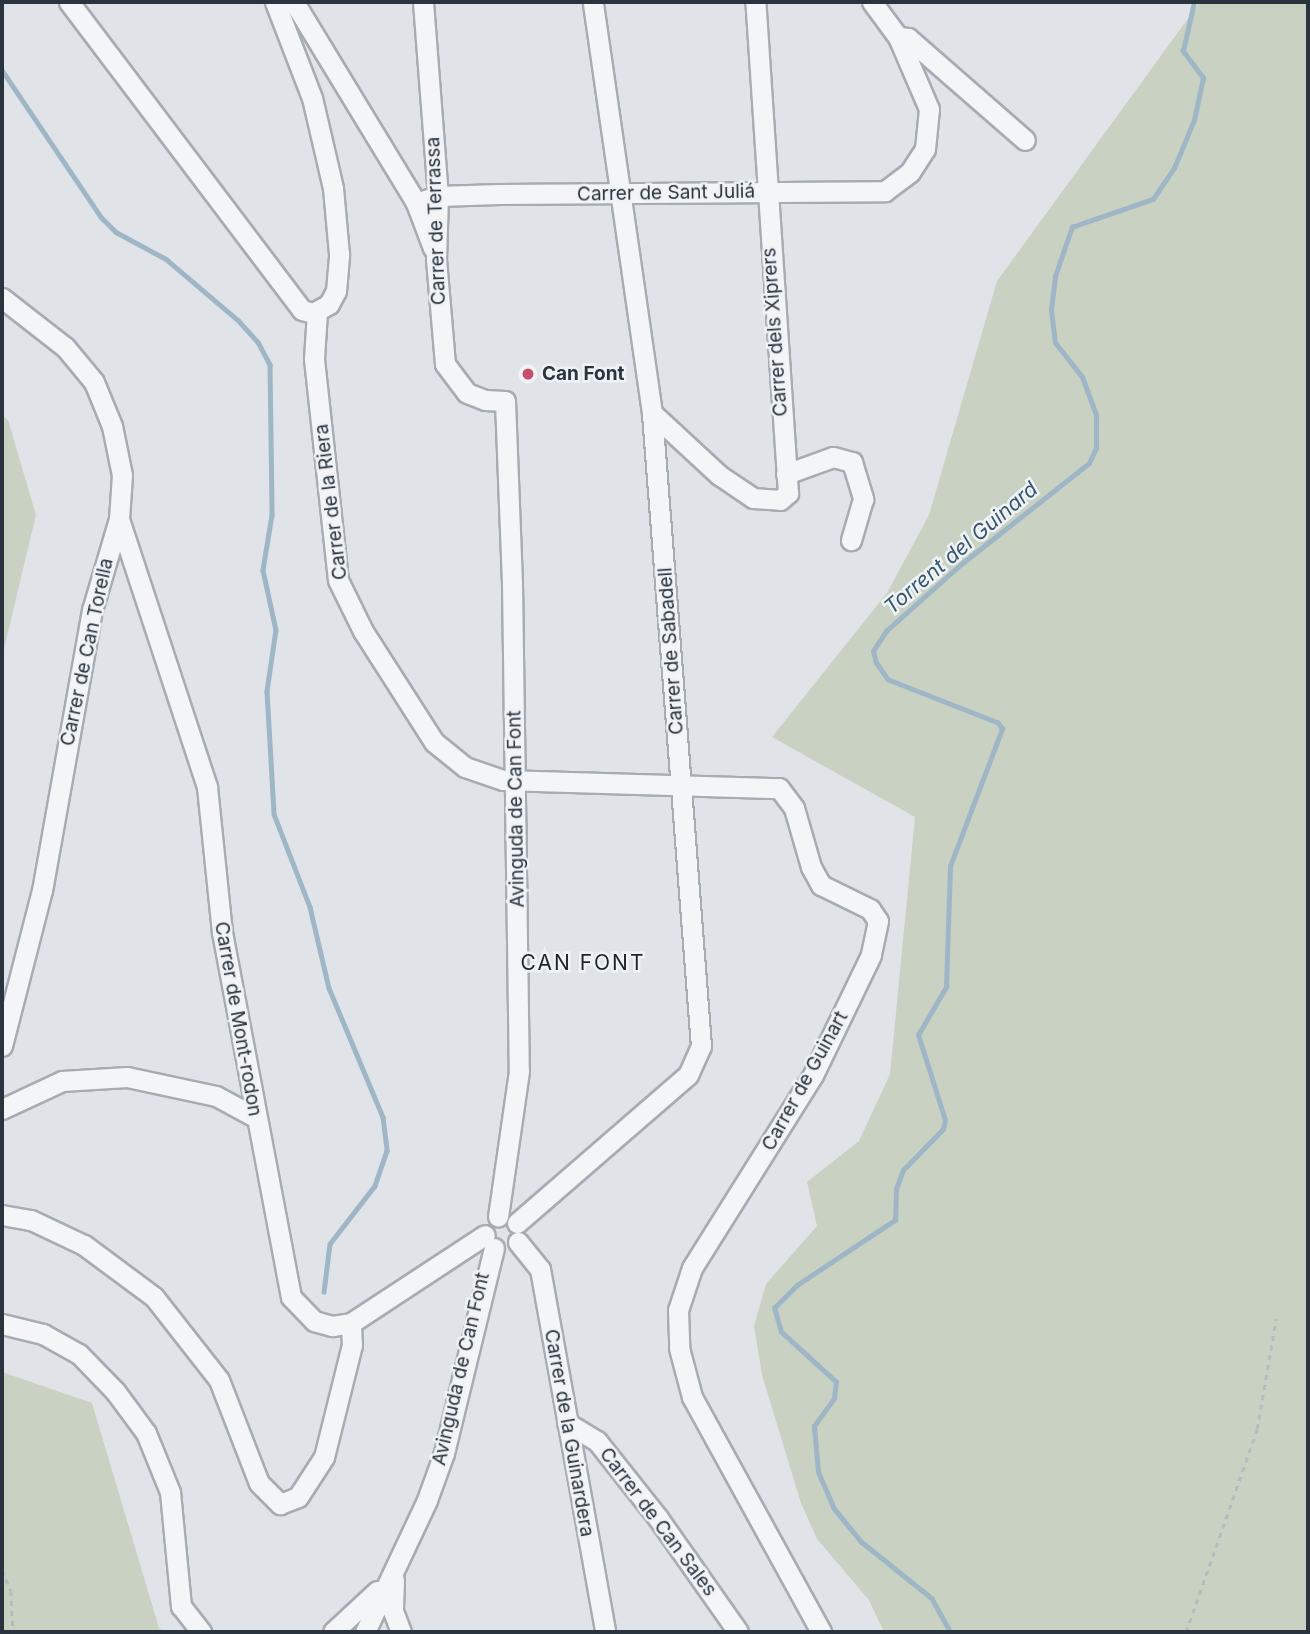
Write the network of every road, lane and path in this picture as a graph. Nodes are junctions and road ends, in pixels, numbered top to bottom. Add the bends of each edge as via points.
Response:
1 (69, 2) edge
2 (275, 2) edge
3 (294, 2) edge
4 (423, 2) edge
5 (593, 2) edge
6 (755, 2) edge
7 (872, 2) edge
8 (898, 37) junction
9 (1025, 140) dead end
10 (620, 192) junction
11 (766, 192) junction
12 (438, 196) junction
13 (416, 202) junction
14 (436, 259) junction
15 (2, 298) edge
16 (317, 312) junction
17 (505, 401) joint
18 (652, 413) junction
19 (786, 474) junction
20 (119, 519) junction
21 (852, 540) dead end
22 (515, 781) junction
23 (681, 786) junction
24 (2, 1046) edge
25 (2, 1109) edge
26 (255, 1117) junction
27 (2, 1215) edge
28 (511, 1227) junction
29 (489, 1241) junction
30 (1276, 1320) dead end
31 (351, 1323) junction
32 (2, 1324) edge
33 (567, 1423) junction
34 (395, 1568) junction
35 (2, 1570) edge
36 (13, 1632) edge
37 (201, 1632) edge
38 (333, 1632) edge
39 (365, 1632) edge
40 (401, 1632) edge
41 (605, 1632) edge
42 (738, 1632) edge
43 (821, 1632) edge
44 (1186, 1632) edge

1 - 16 street via 302,310
2 - 16 street via 312,98 333,188 339,254 336,291 329,304
3 - 13 street
4 - 12 street, Carrer de Terrassa
5 - 10 street, Carrer de Sabadell
6 - 11 street, Carrer dels Xiprers
7 - 8 street
8 - 9 street via 908,38
8 - 11 street, Carrer de Sant Juliá via 929,108 925,149 910,172 877,193
10 - 11 street, Carrer de Sant Juliá
10 - 12 street, Carrer de Sant Juliá
10 - 18 street, Carrer de Sabadell
11 - 19 street, Carrer dels Xiprers
12 - 13 street, Carrer de Sant Juliá
12 - 14 street, Carrer de Terrassa
13 - 14 street
14 - 17 street, Carrer de Terrassa via 441,346 449,375 477,398
15 - 20 street, Carrer de Can Torella via 65,347 100,393 122,475
16 - 22 street, Carrer de la Riera via 316,378 334,559 346,600 434,742 465,767
17 - 22 street, Avinguda de Can Font
18 - 19 street, Carrer dels Xiprers via 719,475 753,498 780,500 788,493
18 - 23 street, Carrer de Sabadell
19 - 21 street via 833,457 852,462 863,499
20 - 24 street, Carrer de Can Torella via 92,610 42,890
20 - 26 street, Carrer de Mont-rodon via 206,786 222,932
22 - 23 street, Carrer de Guinart
22 - 28 street, Avinguda de Can Font via 519,1071
23 - 28 street, Carrer de Sabadell via 700,1055 672,1090
23 - 43 street, Carrer de Guinart via 779,788 794,808 821,886 870,909 878,921 871,955 813,1075 692,1268 678,1310 679,1348 691,1397
25 - 26 street via 62,1081 127,1077 216,1097
26 - 31 street, Carrer de Mont-rodon via 291,1297 314,1321 332,1326
27 - 31 street via 31,1220 92,1249 154,1297 219,1380 258,1483 280,1504 298,1497 324,1457 352,1345
28 - 29 street via 489,1221
28 - 29 street via 508,1250
28 - 33 street, Carrer de la Guinardera via 540,1269
29 - 31 street
29 - 34 street, Avinguda de Can Font via 444,1453
30 - 44 path via 1257,1429
32 - 37 street via 43,1334 79,1354 115,1391 146,1433 170,1492 181,1606
33 - 41 street, Carrer de la Guinardera
33 - 42 street, Carrer de Can Sales via 597,1441 666,1528
34 - 38 street, Avinguda de Can Font via 367,1604
34 - 39 street, Avinguda de Can Font
34 - 40 street, Avinguda de Can Font via 392,1599
35 - 36 path via 14,1603

